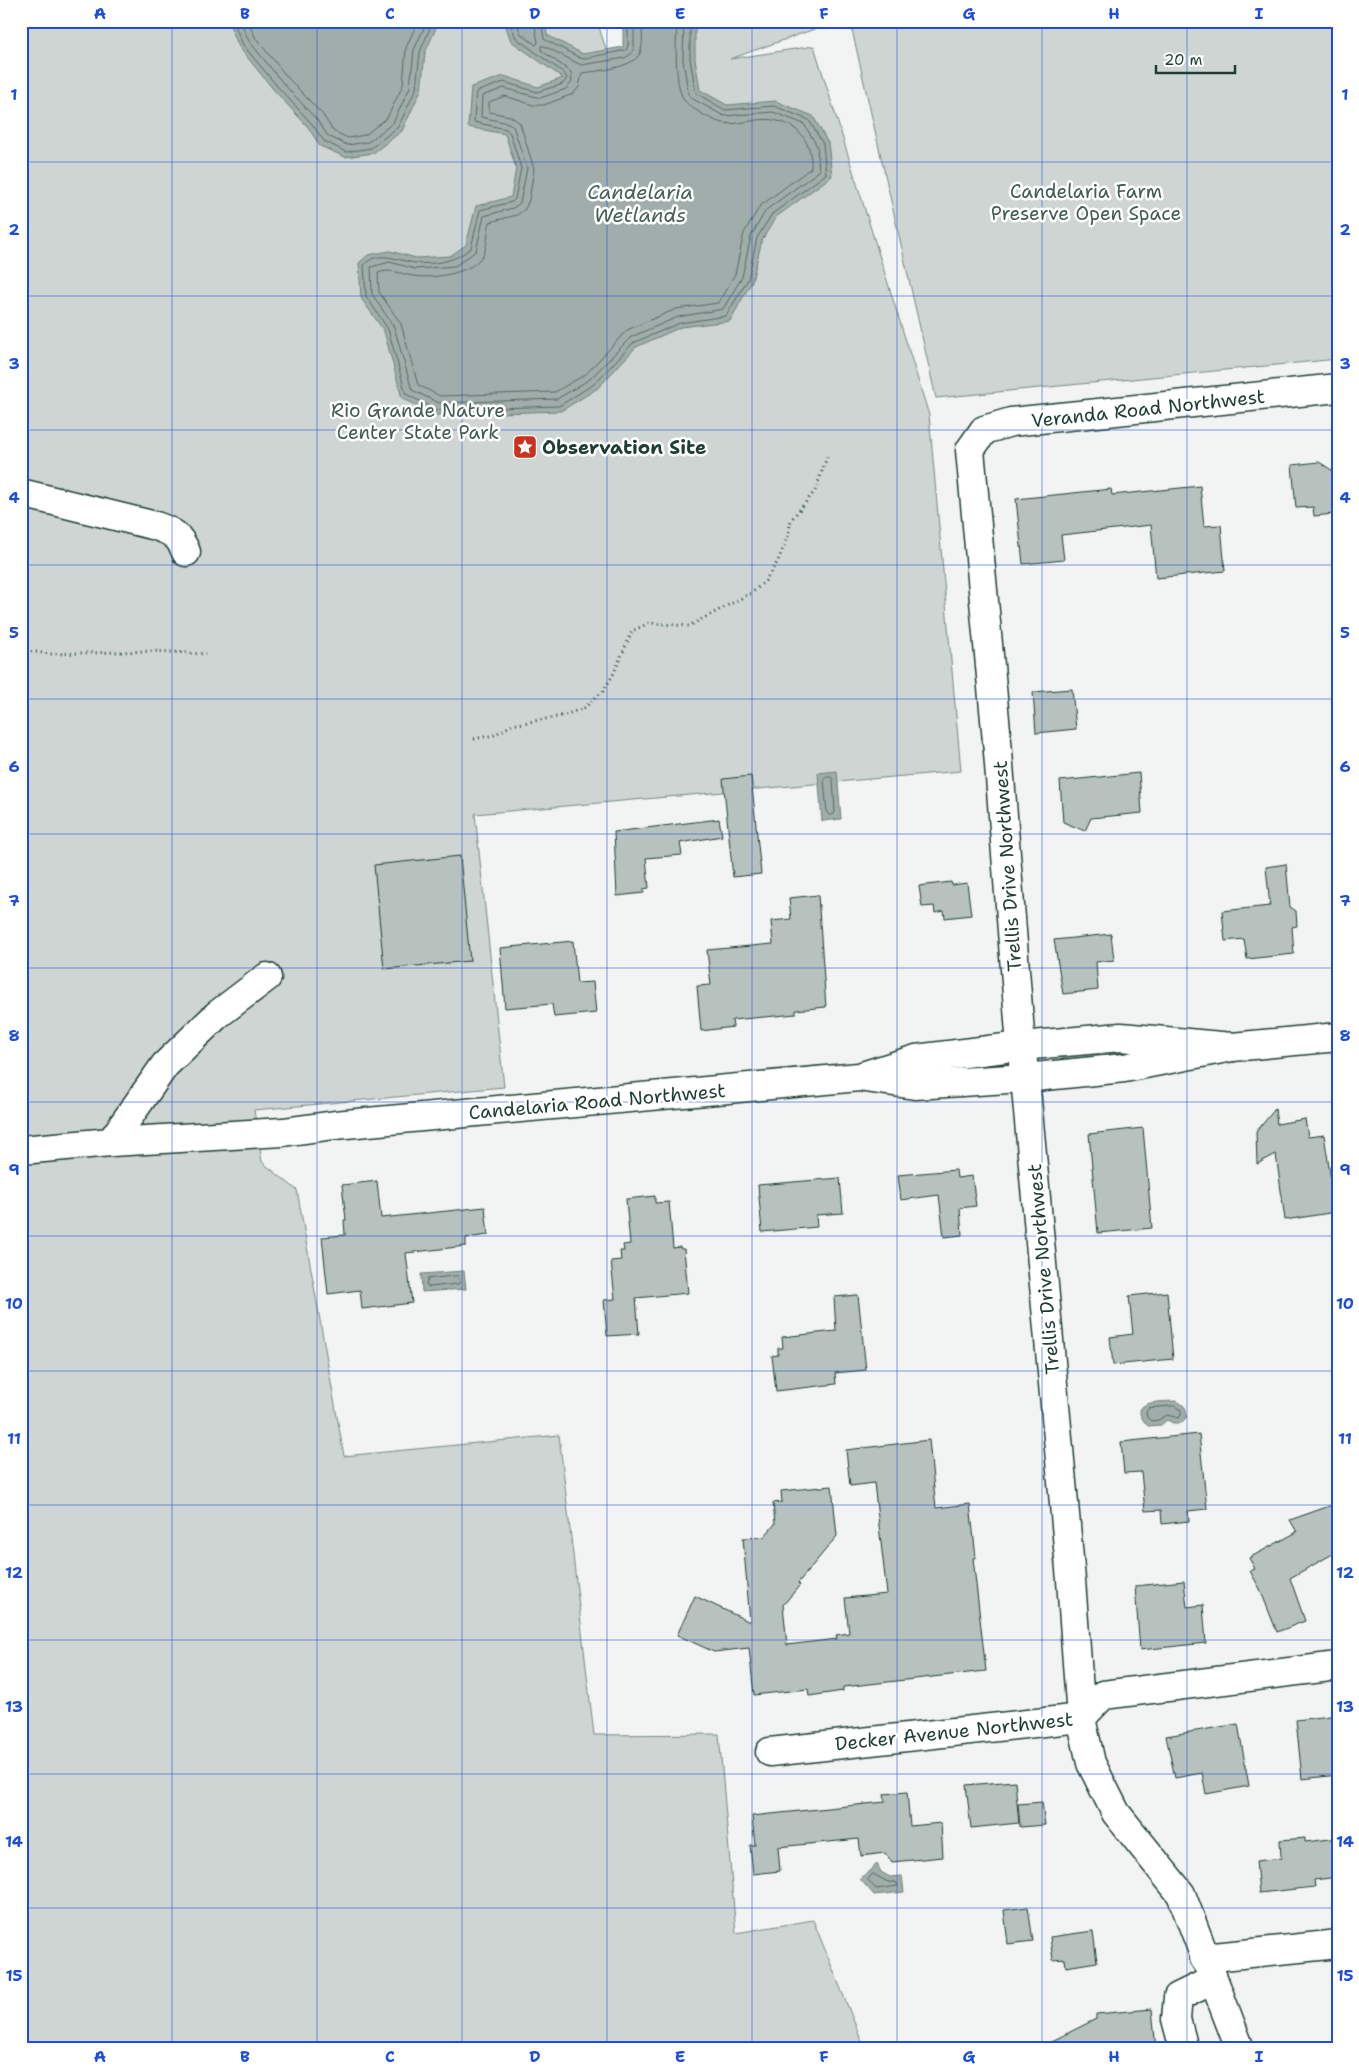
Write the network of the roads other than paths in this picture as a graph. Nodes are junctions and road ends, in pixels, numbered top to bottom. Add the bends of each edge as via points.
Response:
1 (1338, 388) edge
2 (970, 450) joint
3 (21, 493) edge
4 (186, 552) dead end
5 (267, 977) dead end
6 (1338, 1037) edge
7 (1021, 1046) junction
8 (1232, 1047) junction
9 (859, 1077) junction
10 (1025, 1078) junction
11 (111, 1142) junction
12 (21, 1150) edge
13 (1338, 1666) edge
14 (1081, 1718) junction
15 (770, 1752) dead end
16 (1338, 1944) edge
17 (1209, 1969) junction
18 (1184, 2049) edge
19 (1240, 2049) edge

1 - 2 street, Veranda Road Northwest via 1011,422 984,430
2 - 7 street, Trellis Drive Northwest
3 - 4 street via 156,526 174,533
5 - 11 street via 216,1016 165,1065
6 - 8 street, Candelaria Road Northwest
7 - 8 street, Candelaria Road Northwest via 1121,1037
7 - 9 street, Candelaria Road Northwest via 916,1059
7 - 10 street, Trellis Drive Northwest
8 - 10 street, Candelaria Road Northwest via 1124,1068
9 - 10 street, Candelaria Road Northwest via 915,1085
9 - 11 street, Candelaria Road Northwest via 283,1132
10 - 14 street, Trellis Drive Northwest
11 - 12 street, Candelaria Road Northwest
13 - 14 street, Decker Avenue Northwest via 1103,1695
14 - 15 street, Decker Avenue Northwest
14 - 17 street, Trellis Drive Northwest via 1091,1763 1116,1813 1181,1894
16 - 17 street
17 - 18 street via 1178,1997 1176,2019
17 - 19 street, Trellis Drive Northwest

